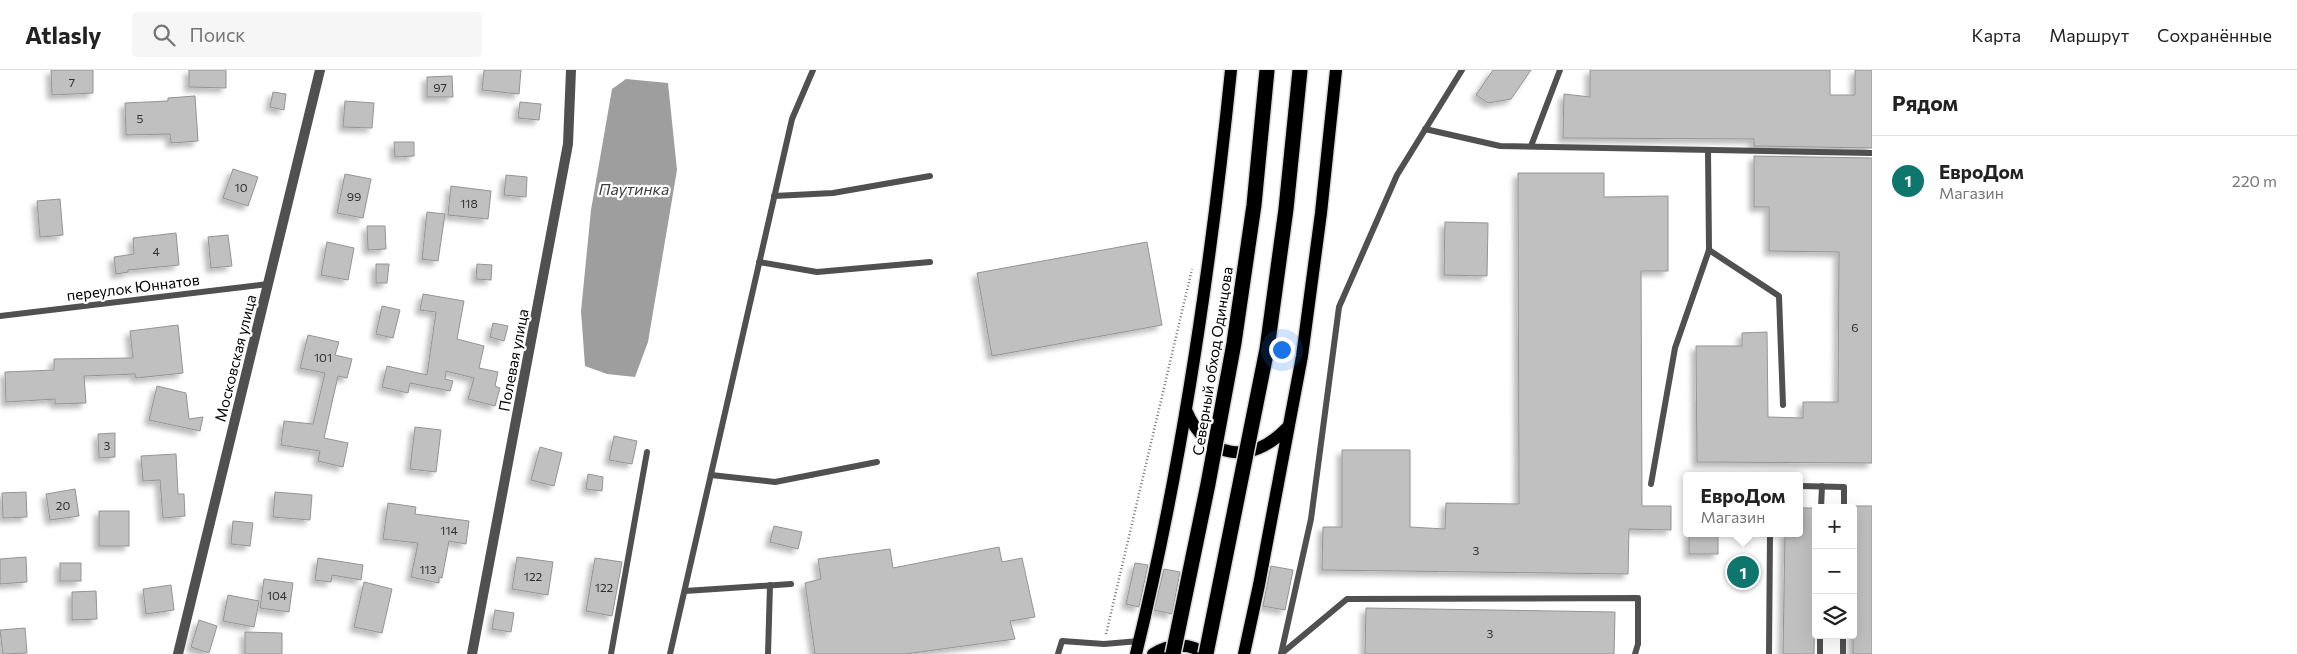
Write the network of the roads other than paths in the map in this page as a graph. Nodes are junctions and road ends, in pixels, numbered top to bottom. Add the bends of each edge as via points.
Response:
1 (320, 70) edge
2 (571, 70) edge
3 (813, 70) edge
4 (1231, 70) edge
5 (1267, 70) edge
6 (1300, 70) edge
7 (1336, 70) edge
8 (1462, 70) edge
9 (1560, 70) edge
10 (1425, 129) junction
11 (1531, 146) junction
12 (1708, 150) junction
13 (1872, 153) edge
14 (930, 176) dead end
15 (774, 196) junction
16 (1709, 250) junction
17 (759, 262) junction
18 (930, 262) dead end
19 (268, 284) junction
20 (0, 316) edge
21 (1783, 405) dead end
22 (1186, 410) junction
23 (1287, 428) junction
24 (647, 452) dead end
25 (876, 462) dead end
26 (711, 474) junction
27 (1651, 484) dead end
28 (1803, 486) edge
29 (1822, 486) junction
30 (1821, 504) edge
31 (1844, 504) edge
32 (1770, 537) edge
33 (791, 584) dead end
34 (770, 585) junction
35 (684, 591) junction
36 (1820, 639) edge
37 (1843, 639) edge
38 (1138, 648) edge
39 (178, 654) edge
40 (472, 654) edge
41 (611, 654) edge
42 (670, 654) edge
43 (768, 654) edge
44 (1058, 654) edge
45 (1153, 654) edge
46 (1173, 654) edge
47 (1206, 654) edge
48 (1244, 654) edge
49 (1634, 654) edge
50 (1769, 654) edge
51 (1820, 654) edge
52 (1842, 654) edge

1 - 19 street, Московская улица
2 - 40 street, Полевая улица via 568,144
3 - 15 lane via 792,119
4 - 22 main road via 1202,323
5 - 46 highway, Северный обход Одинцова, bridge via 1254,205 1234,343
6 - 47 highway, bridge via 1286,209 1266,349
7 - 23 main road via 1302,356
8 - 10 lane
9 - 11 lane
10 - 11 lane via 1500,146
10 - 49 lane via 1397,175 1339,307 1311,519 1281,654 1347,599 1638,598 1638,644
11 - 12 lane
12 - 13 lane
12 - 16 lane
14 - 15 lane via 833,193
15 - 17 lane
16 - 21 lane via 1779,296
16 - 27 lane via 1675,348
17 - 18 lane via 818,272
17 - 26 lane
19 - 20 lane, переулок Юннатов
19 - 39 street, Московская улица
22 - 23 main road via 1193,427 1222,450 1240,453 1258,450 1274,442
22 - 38 main road
23 - 48 main road
24 - 41 lane
25 - 26 lane via 775,482
26 - 35 lane
28 - 29 lane
29 - 30 lane
29 - 31 lane via 1844,487
32 - 50 lane
33 - 34 lane
34 - 35 lane
34 - 43 lane
35 - 42 lane
36 - 51 lane
37 - 52 lane
38 - 44 lane via 1062,641
45 - 47 main road via 1169,646 1188,646

